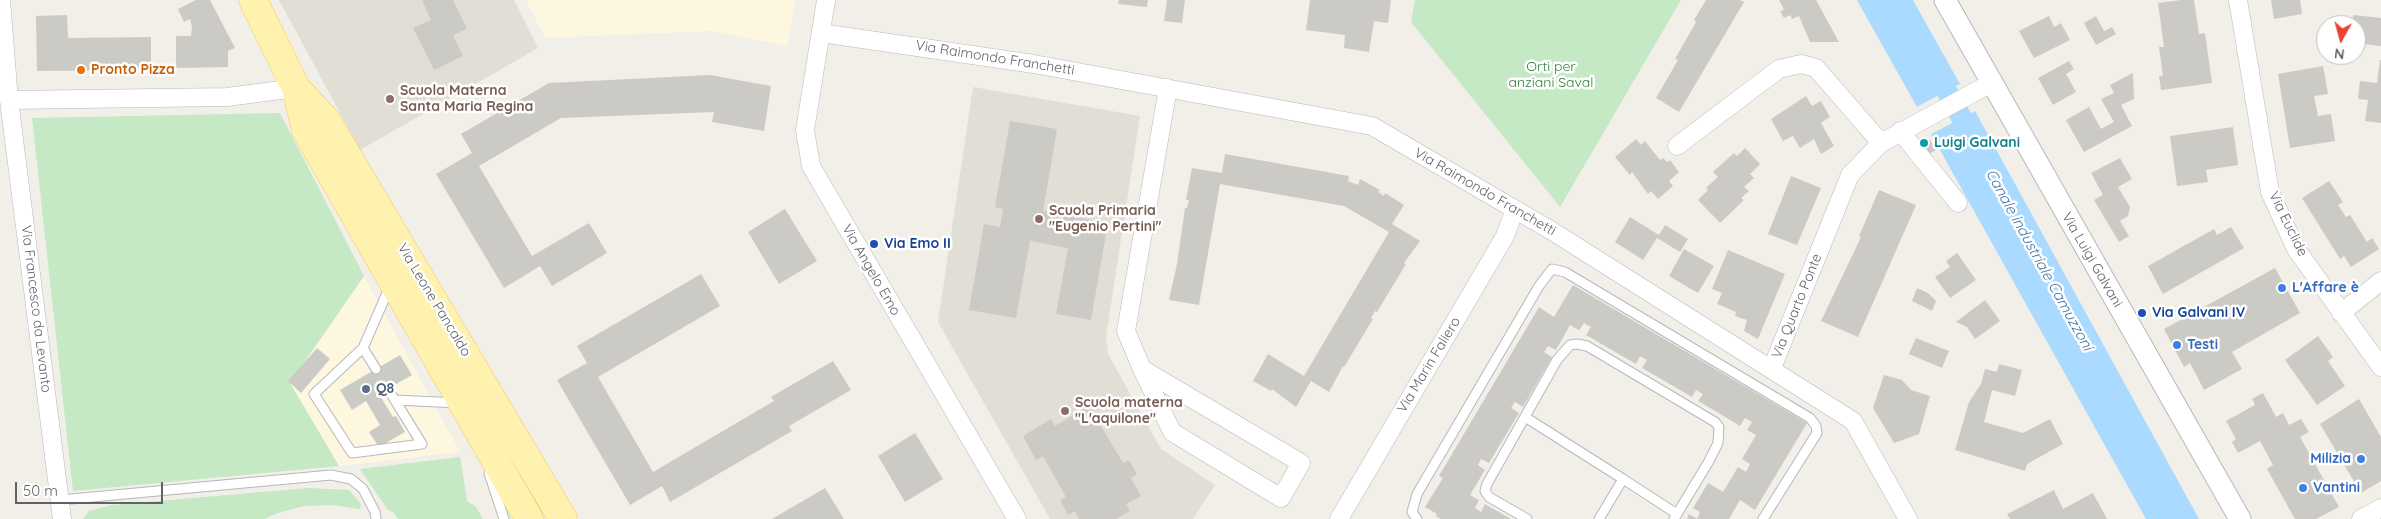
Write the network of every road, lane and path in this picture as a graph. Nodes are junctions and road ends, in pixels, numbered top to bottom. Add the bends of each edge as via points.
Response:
1 (1, 0) edge
2 (254, 0) edge
3 (826, 0) edge
4 (1945, 0) edge
5 (2238, 0) edge
6 (820, 33) junction
7 (1984, 86) junction
8 (296, 88) junction
9 (1168, 88) junction
10 (9, 100) junction
11 (1905, 128) junction
12 (1881, 143) junction
13 (1677, 146) dead end
14 (1958, 203) dead end
15 (1515, 209) junction
16 (2381, 281) edge
17 (392, 282) junction
18 (2341, 312) junction
19 (363, 348) junction
20 (2381, 367) edge
21 (1772, 368) junction
22 (376, 369) dead end
23 (1142, 369) junction
24 (388, 389) dead end
25 (395, 400) junction
26 (461, 404) junction
27 (1525, 417) junction
28 (475, 428) junction
29 (1623, 479) junction
30 (60, 500) junction
31 (2381, 508) edge
32 (1676, 516) edge
33 (1345, 517) edge
34 (62, 519) edge
35 (376, 519) edge
36 (504, 519) edge
37 (529, 519) edge
38 (563, 519) edge
39 (1017, 519) edge
40 (1416, 519) edge
41 (1526, 519) edge
42 (1599, 519) edge
43 (1763, 519) edge
44 (1908, 519) edge
45 (2240, 519) edge
46 (2361, 519) edge

1 - 10 street, Via Francesco da Levanto
2 - 8 main road, Via Leone Pancaldo
3 - 6 street, Via Angelo Emo
4 - 7 street, Via Luigi Galvani
5 - 18 street, Via Euclide via 2270,192 2296,248
6 - 9 street, Via Raimondo Franchetti via 1034,64
6 - 39 street, Via Angelo Emo via 805,130 811,166
7 - 11 street, Via Quarto Ponte
7 - 45 street, Via Luigi Galvani
8 - 10 street via 227,96
8 - 17 main road, Via Leone Pancaldo via 306,130
8 - 38 main road, Via Leone Pancaldo via 326,120
9 - 15 street, Via Raimondo Franchetti via 1372,126
9 - 23 street via 1126,331
10 - 30 street, Via Francesco da Levanto
11 - 12 street, Via Quarto Ponte
11 - 14 street
12 - 13 street via 1816,68 1801,64 1778,69
12 - 21 street, Via Quarto Ponte via 1850,174
15 - 21 street, Via Raimondo Franchetti
15 - 33 street, Via Marin Faliero via 1505,236
16 - 18 street
17 - 19 lane
17 - 26 main road, Via Leone Pancaldo
18 - 20 street, Via Euclide
19 - 22 lane
19 - 25 lane via 314,394 352,453 422,444
21 - 44 street, Via Quarto Ponte via 1853,421
23 - 23 street via 1172,432 1281,498 1301,463
24 - 25 lane
25 - 26 lane
26 - 28 main road, Via Leone Pancaldo
27 - 29 lane
27 - 32 lane via 1557,360 1570,345 1577,344 1587,346 1715,422 1719,427 1718,443
27 - 41 lane via 1485,491 1489,497
28 - 36 lane
28 - 37 main road, Via Leone Pancaldo
29 - 32 lane
29 - 42 lane
30 - 34 street, Via Francesco da Levanto
30 - 35 lane via 331,474 351,479 363,489
31 - 46 street
40 - 43 lane via 1412,512 1416,494 1538,286 1552,269 1565,272 1810,418 1817,433

